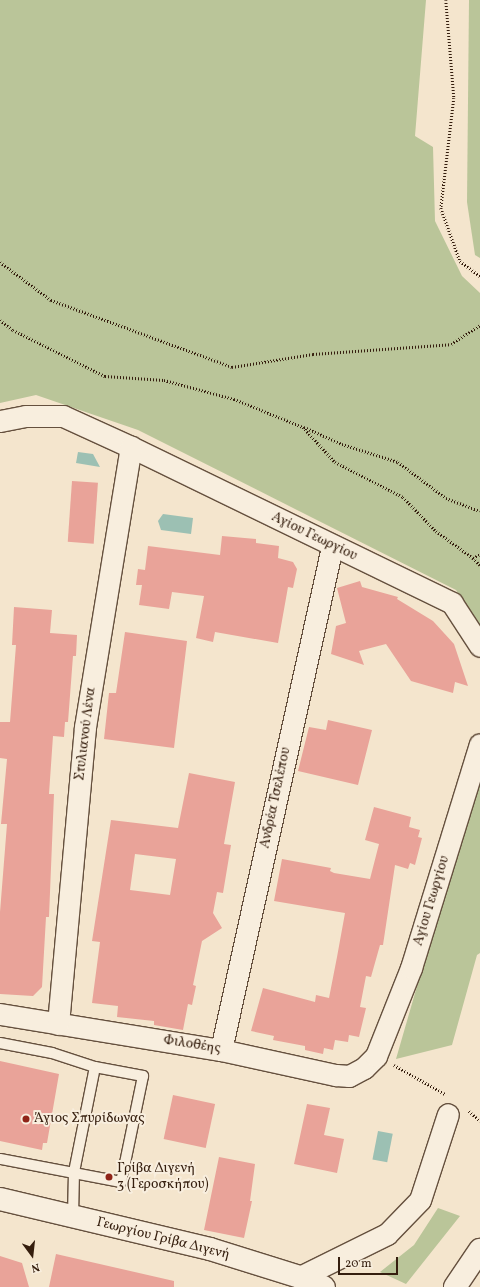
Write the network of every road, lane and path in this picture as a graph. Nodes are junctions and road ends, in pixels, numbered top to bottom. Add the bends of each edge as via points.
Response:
1 (446, 0) edge
2 (0, 262) edge
3 (480, 276) edge
4 (0, 320) edge
5 (480, 325) edge
6 (0, 421) edge
7 (303, 427) junction
8 (131, 447) junction
9 (480, 511) edge
10 (332, 547) junction
11 (480, 554) edge
12 (473, 558) junction
13 (480, 565) edge
14 (480, 646) edge
15 (480, 744) edge
16 (0, 1014) edge
17 (58, 1024) junction
18 (0, 1043) edge
19 (221, 1050) junction
20 (376, 1056) junction
21 (95, 1067) junction
22 (455, 1106) junction
23 (480, 1121) edge
24 (0, 1159) edge
25 (74, 1172) junction
26 (0, 1199) edge
27 (73, 1216) junction
28 (480, 1250) edge
29 (305, 1282) edge
30 (324, 1287) edge
31 (455, 1287) edge

1 - 3 path via 454,98 441,208 460,261
2 - 5 path via 51,300 232,367 313,354 451,344
4 - 7 path via 13,330 105,376 164,380 234,399
6 - 8 street, Αγίου Γεωργίου via 26,416 63,416
7 - 9 path via 342,444 398,462 446,498
7 - 12 path via 335,462 403,497 436,532
8 - 10 street, Αγίου Γεωργίου
8 - 17 street, Στυλιανού Λένα via 85,727
10 - 14 street, Αγίου Γεωργίου via 452,603
10 - 19 street, Ανδρέα Τσελέπου
11 - 12 path
12 - 13 path
15 - 20 street, Αγίου Γεωργίου via 411,968
16 - 17 street, Φιλοθέης
17 - 19 street, Φιλοθέης
18 - 21 lane via 52,1053
19 - 20 street, Φιλοθέης via 349,1076 364,1068
20 - 22 path
21 - 25 lane
21 - 25 lane via 143,1076 121,1182
22 - 23 path
22 - 29 street via 420,1200 387,1234
24 - 25 lane
25 - 27 lane
26 - 27 street, Γεωργίου Γρίβα Διγενή
27 - 29 street, Γεωργίου Γρίβα Διγενή via 210,1249
28 - 31 street
29 - 30 street, Γεωργίου Γρίβα Διγενή

